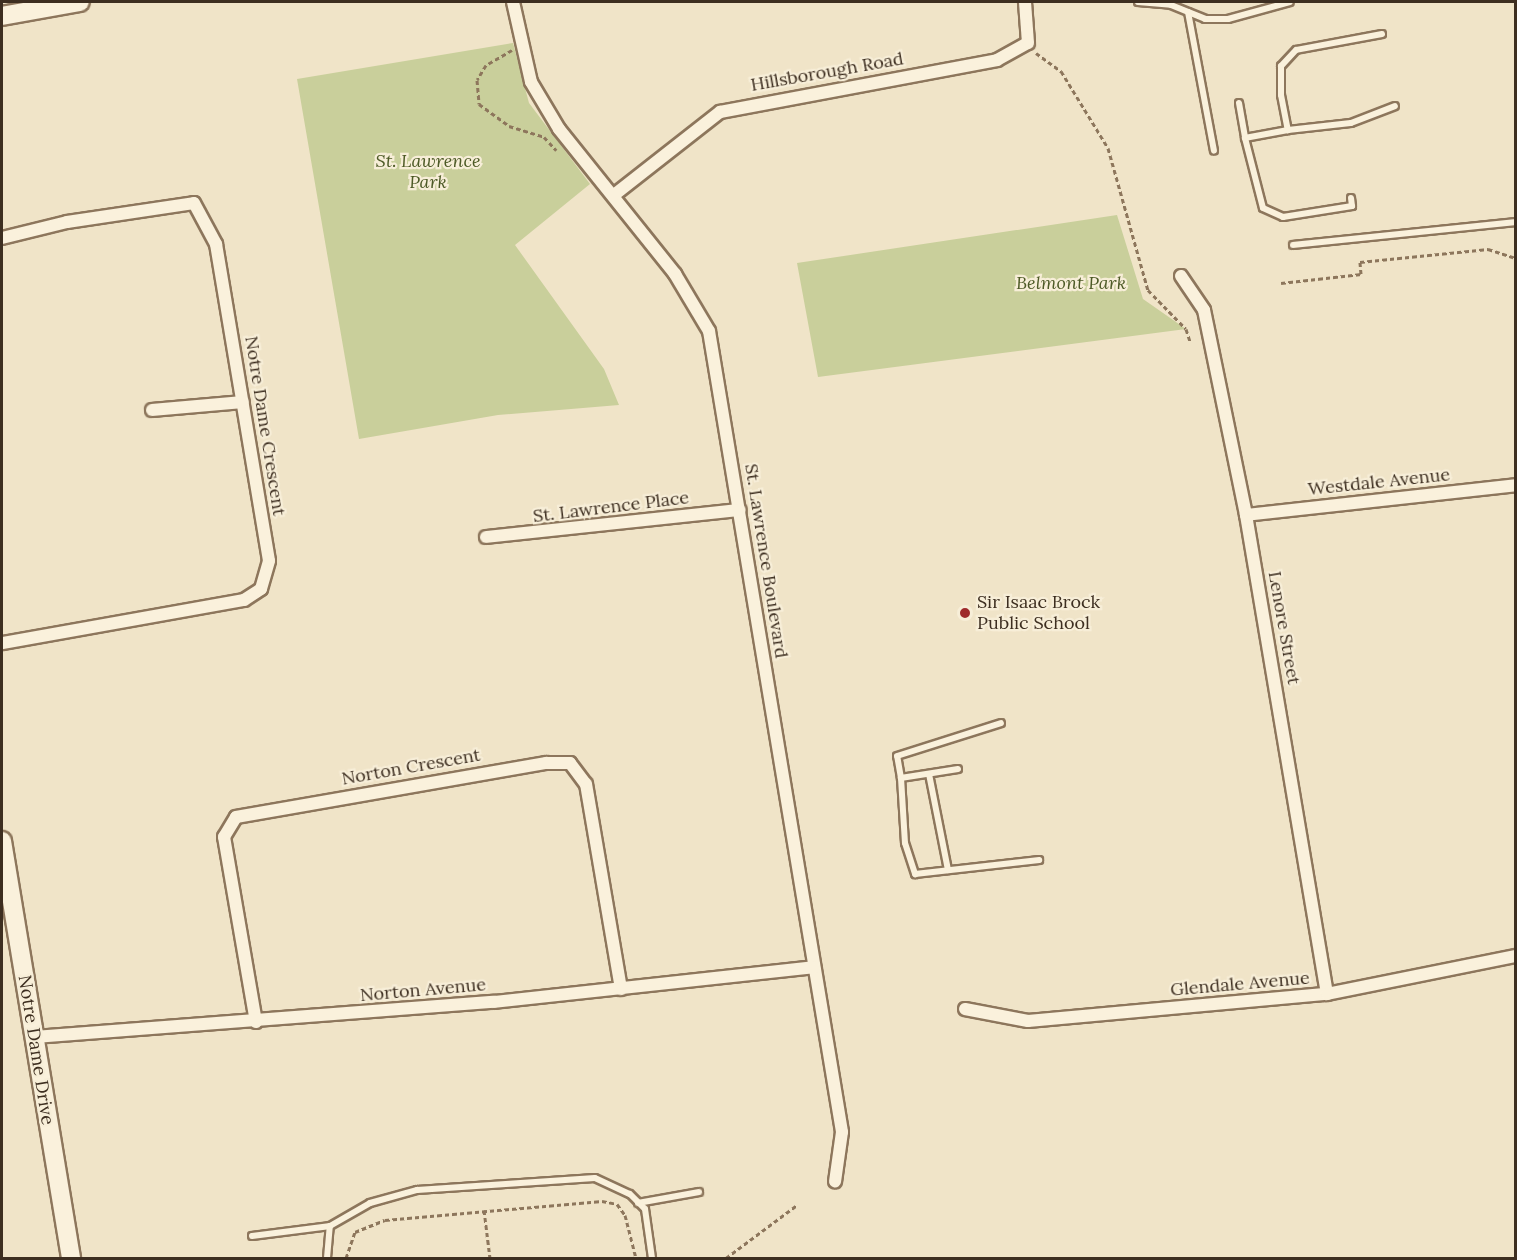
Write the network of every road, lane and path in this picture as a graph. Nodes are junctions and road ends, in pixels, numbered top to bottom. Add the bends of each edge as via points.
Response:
1 (80, 2) edge
2 (513, 2) edge
3 (1025, 2) edge
4 (1138, 2) edge
5 (1290, 2) edge
6 (1188, 12) junction
7 (2, 16) edge
8 (1382, 34) dead end
9 (514, 49) dead end
10 (1036, 53) dead end
11 (1239, 103) dead end
12 (1395, 106) dead end
13 (1288, 130) junction
14 (1245, 138) junction
15 (556, 150) dead end
16 (1214, 151) dead end
17 (614, 195) junction
18 (1351, 198) dead end
19 (1515, 222) edge
20 (2, 238) edge
21 (1293, 245) dead end
22 (1515, 258) edge
23 (1181, 276) dead end
24 (1281, 283) dead end
25 (1190, 342) dead end
26 (243, 402) junction
27 (152, 410) dead end
28 (1515, 485) edge
29 (740, 510) junction
30 (1246, 515) junction
31 (486, 537) dead end
32 (2, 643) edge
33 (1001, 723) dead end
34 (958, 769) dead end
35 (929, 774) junction
36 (901, 778) junction
37 (2, 841) edge
38 (1039, 860) dead end
39 (948, 870) junction
40 (1515, 956) edge
41 (814, 967) junction
42 (621, 989) junction
43 (1327, 994) junction
44 (965, 1009) dead end
45 (256, 1022) junction
46 (34, 1037) junction
47 (835, 1182) dead end
48 (699, 1192) dead end
49 (638, 1203) junction
50 (797, 1205) dead end
51 (484, 1210) junction
52 (330, 1226) junction
53 (252, 1236) dead end
54 (71, 1258) edge
55 (327, 1258) edge
56 (346, 1258) edge
57 (490, 1258) edge
58 (636, 1258) edge
59 (652, 1258) edge
60 (726, 1258) edge

1 - 7 street
2 - 17 street, St. Lawrence Boulevard via 531,82 559,129
3 - 17 street, Hillsborough Road via 1028,43 997,60 720,112
4 - 6 lane
5 - 6 lane via 1228,20
6 - 16 lane
8 - 13 lane via 1296,50 1286,57 1279,80
9 - 15 path via 481,72 475,93 479,104 508,126 544,137
10 - 25 path via 1061,71 1108,148 1148,290 1186,329
11 - 14 lane
12 - 13 lane via 1351,123
13 - 14 lane
14 - 18 lane via 1255,191 1271,214 1283,217 1352,206
17 - 29 street, St. Lawrence Boulevard via 709,331
19 - 21 lane
20 - 26 street, Notre Dame Crescent via 67,222 194,203 216,244
22 - 24 path via 1488,249 1360,262 1361,274
23 - 30 street, Lenore Street via 1204,310
26 - 27 street
26 - 32 street, Notre Dame Crescent via 269,561 261,589 244,600
28 - 30 street, Westdale Avenue
29 - 31 street, St. Lawrence Place
29 - 41 street, St. Lawrence Boulevard
30 - 43 street, Lenore Street
33 - 36 lane via 897,756
34 - 35 lane
35 - 36 lane
35 - 39 lane
36 - 39 lane via 898,797 909,864 915,874
37 - 46 street, Notre Dame Drive
38 - 39 lane
40 - 43 street, Glendale Avenue
41 - 42 street, Norton Avenue
41 - 47 street, St. Lawrence Boulevard via 842,1132
42 - 45 street, Norton Avenue
42 - 45 street, Norton Crescent via 586,784 570,763 546,763 236,817 224,837
43 - 44 street, Glendale Avenue via 1028,1021
45 - 46 street, Norton Avenue
46 - 54 street, Notre Dame Drive
48 - 49 lane
49 - 52 lane via 595,1178 417,1190 370,1203
49 - 59 lane via 645,1209
50 - 60 path
51 - 56 path via 385,1220 355,1232
51 - 57 path
51 - 58 path via 602,1200 616,1204 632,1230
52 - 53 lane
52 - 55 lane

